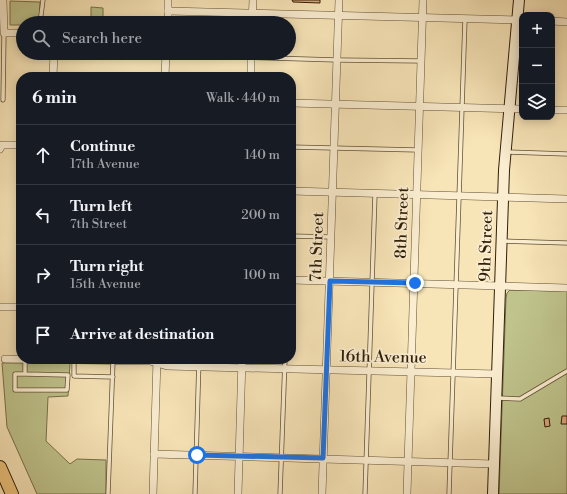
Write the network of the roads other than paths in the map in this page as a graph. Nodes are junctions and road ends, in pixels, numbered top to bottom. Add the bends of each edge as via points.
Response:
1 (3, 0) edge
2 (43, 0) edge
3 (168, 0) edge
4 (253, 0) edge
5 (339, 0) edge
6 (423, 0) edge
7 (519, 0) edge
8 (168, 11) junction
9 (520, 12) edge
10 (253, 13) junction
11 (339, 15) junction
12 (41, 16) edge
13 (168, 16) edge
14 (253, 16) edge
15 (423, 18) junction
16 (465, 19) junction
17 (519, 20) edge
18 (555, 21) edge
19 (567, 22) edge
20 (519, 28) edge
21 (4, 32) junction
22 (16, 33) edge
23 (296, 58) edge
24 (54, 60) edge
25 (166, 60) edge
26 (251, 60) edge
27 (337, 60) junction
28 (422, 61) junction
29 (53, 72) edge
30 (165, 72) edge
31 (251, 72) edge
32 (3, 100) dead end
33 (296, 103) edge
34 (335, 104) junction
35 (420, 106) junction
36 (462, 107) junction
37 (509, 109) junction
38 (519, 109) edge
39 (555, 110) edge
40 (567, 110) edge
41 (16, 146) edge
42 (1, 147) edge
43 (296, 147) edge
44 (334, 148) junction
45 (418, 150) junction
46 (505, 152) junction
47 (567, 154) edge
48 (296, 191) edge
49 (333, 192) junction
50 (375, 194) junction
51 (417, 195) junction
52 (459, 196) junction
53 (502, 197) junction
54 (567, 199) edge
55 (296, 236) edge
56 (331, 237) junction
57 (501, 241) junction
58 (567, 243) edge
59 (296, 280) edge
60 (330, 281) junction
61 (372, 282) junction
62 (415, 283) junction
63 (456, 284) junction
64 (500, 285) junction
65 (567, 288) edge
66 (0, 307) edge
67 (16, 307) edge
68 (5, 359) dead end
69 (16, 359) edge
70 (25, 364) edge
71 (74, 364) edge
72 (113, 364) edge
73 (157, 364) edge
74 (163, 364) edge
75 (183, 364) edge
76 (199, 364) edge
77 (216, 364) edge
78 (241, 364) edge
79 (284, 364) edge
80 (241, 367) junction
81 (284, 368) junction
82 (326, 370) junction
83 (369, 371) junction
84 (567, 371) edge
85 (411, 372) junction
86 (453, 372) junction
87 (25, 374) junction
88 (497, 374) junction
89 (113, 377) junction
90 (496, 398) junction
91 (154, 454) junction
92 (197, 455) junction
93 (239, 457) junction
94 (281, 458) junction
95 (323, 458) junction
96 (366, 459) junction
97 (408, 460) junction
98 (450, 461) junction
99 (494, 464) junction
100 (0, 467) edge
101 (12, 494) edge
102 (108, 494) edge
103 (153, 494) edge
104 (195, 494) edge
105 (238, 494) edge
106 (280, 494) edge
107 (322, 494) edge
108 (365, 494) edge
109 (408, 494) edge
110 (449, 494) edge
111 (493, 494) edge

1 - 21 street
2 - 12 lane
3 - 8 street
4 - 10 street
5 - 11 street, 7th Street
6 - 15 street, 8th Street
7 - 9 street, 9th Street
8 - 10 street
8 - 13 street
10 - 11 street
10 - 14 street
11 - 15 street
11 - 27 street, 7th Street
15 - 16 street
15 - 28 street, 8th Street
16 - 17 street
16 - 36 lane
18 - 19 street
20 - 37 street, 9th Street
21 - 22 street
21 - 32 lane
23 - 27 lane
24 - 29 street
25 - 30 street
26 - 31 street
27 - 28 lane
27 - 34 street, 7th Street
28 - 35 street, 8th Street
33 - 34 street
34 - 35 street
34 - 44 street, 7th Street
35 - 36 street
35 - 45 street, 8th Street
36 - 37 street
36 - 52 lane
37 - 38 street
37 - 46 street, 9th Street
39 - 40 street
41 - 42 street
43 - 44 lane
44 - 45 lane
44 - 49 street, 7th Street
45 - 51 street, 8th Street
46 - 47 lane
46 - 53 street, 9th Street
48 - 49 street
49 - 50 street
49 - 56 street, 7th Street
50 - 51 street
50 - 61 lane
51 - 52 street
51 - 62 street, 8th Street
52 - 53 street
52 - 63 lane
53 - 54 street
53 - 57 street, 9th Street
55 - 56 lane
56 - 60 street, 7th Street
57 - 58 lane
57 - 64 street, 9th Street
59 - 60 street
60 - 61 street
60 - 82 street, 7th Street
61 - 62 street
61 - 83 lane
62 - 63 street
62 - 85 street, 8th Street
63 - 64 street
63 - 86 lane
64 - 65 street
64 - 88 street, 9th Street
66 - 67 street
68 - 69 street, 16th Avenue
70 - 87 lane
71 - 89 lane via 74,376
72 - 89 lane
73 - 91 street
74 - 75 street, 16th Avenue
76 - 92 lane
77 - 80 street, 16th Avenue
78 - 80 street
79 - 81 lane
80 - 81 street, 16th Avenue
80 - 93 street
81 - 82 street, 16th Avenue
81 - 94 lane
82 - 83 street, 16th Avenue
82 - 95 street, 7th Street
83 - 85 street, 16th Avenue
83 - 96 lane
84 - 90 lane via 520,399
85 - 86 street, 16th Avenue
85 - 97 street, 8th Street
86 - 88 street, 16th Avenue
86 - 98 lane
87 - 87 lane via 68,375 67,390 15,390 15,374
88 - 90 street, 9th Street
89 - 102 lane
90 - 99 street, 9th Street
91 - 92 street
91 - 103 street
92 - 93 street
92 - 104 lane
93 - 94 street
93 - 105 street
94 - 95 street
94 - 106 lane
95 - 96 street
95 - 107 street, 7th Street
96 - 97 street
96 - 108 lane
97 - 98 street
97 - 109 street, 8th Street
98 - 99 street
98 - 110 lane
99 - 111 street, 9th Street
100 - 101 highway

